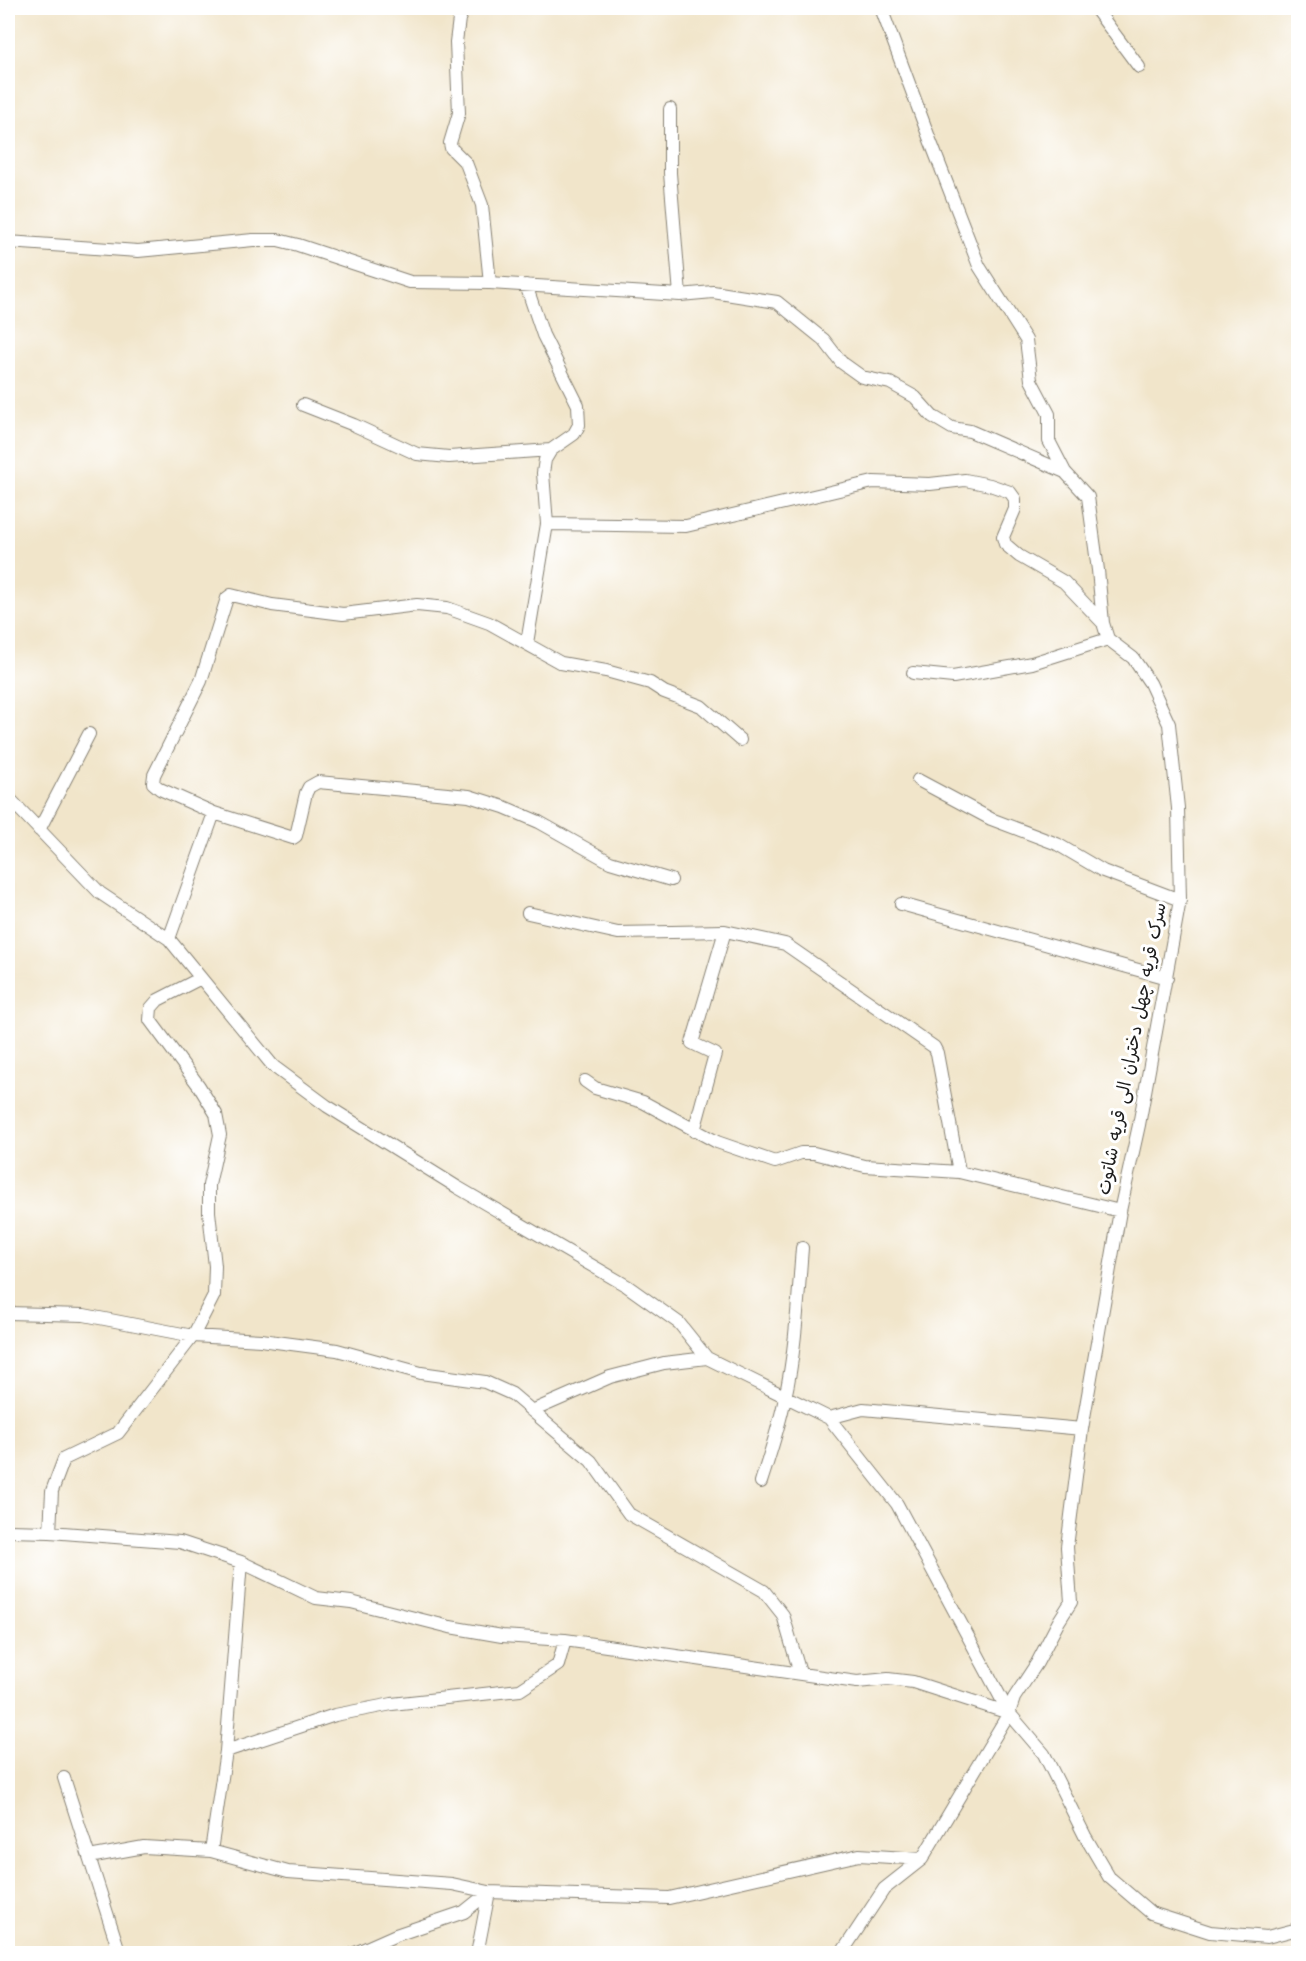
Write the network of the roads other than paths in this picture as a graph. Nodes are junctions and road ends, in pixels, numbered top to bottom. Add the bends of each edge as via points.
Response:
1 (464, 8) edge
2 (881, 8) edge
3 (1095, 8) edge
4 (1139, 67) dead end
5 (670, 109) dead end
6 (8, 242) edge
7 (490, 283) junction
8 (526, 285) junction
9 (680, 295) junction
10 (303, 405) dead end
11 (551, 450) junction
12 (1065, 472) junction
13 (547, 524) junction
14 (1103, 623) junction
15 (1108, 639) junction
16 (527, 643) junction
17 (913, 673) dead end
18 (88, 734) dead end
19 (740, 740) dead end
20 (918, 780) dead end
21 (8, 797) edge
22 (214, 813) junction
23 (39, 830) junction
24 (671, 880) dead end
25 (1180, 900) junction
26 (901, 904) dead end
27 (528, 913) dead end
28 (725, 931) junction
29 (169, 939) junction
30 (201, 978) junction
31 (1167, 978) junction
32 (585, 1081) dead end
33 (694, 1131) junction
34 (959, 1172) junction
35 (1120, 1211) junction
36 (802, 1248) dead end
37 (8, 1313) edge
38 (193, 1336) junction
39 (707, 1358) junction
40 (785, 1397) junction
41 (532, 1411) junction
42 (829, 1418) junction
43 (1083, 1429) junction
44 (761, 1482) dead end
45 (8, 1531) edge
46 (50, 1532) junction
47 (241, 1562) junction
48 (564, 1640) junction
49 (800, 1673) junction
50 (1009, 1713) junction
51 (226, 1751) junction
52 (64, 1778) dead end
53 (211, 1851) junction
54 (88, 1857) junction
55 (922, 1858) junction
56 (489, 1892) junction
57 (1299, 1929) edge
58 (120, 1953) edge
59 (353, 1953) edge
60 (477, 1953) edge
61 (841, 1953) edge

1 - 7 street via 456,42 459,113 450,142 466,163 482,205
2 - 12 street via 979,266 1026,340 1031,380 1049,414 1049,441
3 - 4 street
5 - 9 street via 670,173
6 - 7 street via 138,251 278,240 410,282
7 - 8 street
8 - 9 street
8 - 11 street via 543,335 578,405 579,425 574,434
9 - 12 street via 713,292 777,302 861,377 890,383 915,397 932,416 951,428 970,430
10 - 11 street via 417,454 449,457
11 - 13 street via 543,473
12 - 14 street via 1088,497
13 - 14 street via 686,526 873,482 930,484 965,480 1010,492 1015,509 1003,537 1005,544 1064,582
13 - 16 street
14 - 15 street
15 - 17 street via 1032,663 953,677
15 - 25 street, سرک قریه چهل دختران الی قریه شاتوت via 1133,658 1155,692 1169,724 1178,808
16 - 19 street via 561,663 650,683 701,706
16 - 22 street via 489,623 447,608 417,605 342,614 231,595 201,681 153,783
18 - 23 street
20 - 25 street via 991,819 1057,843 1103,870
21 - 23 street
22 - 24 street via 293,838 309,787 318,782 470,796 539,822 610,862
22 - 29 street
23 - 29 street via 100,893
25 - 31 street, سرک قریه چهل دختران الی قریه شاتوت
26 - 31 street
27 - 28 street via 618,933
28 - 33 street via 692,1043 715,1054
28 - 34 street via 785,944 934,1047
29 - 30 street
30 - 38 street via 158,1000 151,1008 150,1020 199,1086 216,1114 220,1135 209,1185 214,1295
30 - 39 street via 273,1066 357,1125 627,1286 679,1323
31 - 35 street, سرک قریه چهل دختران الی قریه شاتوت
32 - 33 street via 643,1102
33 - 34 street via 775,1162 814,1153 865,1166
34 - 35 street
35 - 43 street, سرک قریه چهل دختران الی قریه شاتوت
36 - 40 street
37 - 38 street via 84,1315
38 - 41 street via 337,1350 421,1373 485,1382 512,1394
38 - 46 street via 118,1433 64,1460 52,1491
39 - 40 street
39 - 41 street via 664,1363 610,1377
40 - 42 street
40 - 44 street
41 - 49 street via 591,1461 630,1514 764,1591 783,1615
42 - 43 street via 863,1409
42 - 50 street via 897,1504
43 - 50 street, سرک قریه چهل دختران الی قریه شاتوت via 1067,1547 1071,1602
45 - 46 street
46 - 47 street via 180,1542
47 - 48 street via 316,1598 351,1602 502,1636
47 - 51 street
48 - 49 street
48 - 51 street via 558,1665 520,1690 392,1704 335,1715
49 - 50 street via 858,1682 913,1682
50 - 55 street, سرک قریه چهل دختران الی قریه شاتوت
50 - 57 street via 1044,1754 1109,1877 1151,1913 1210,1932 1267,1937
51 - 53 street
52 - 54 street
53 - 54 street via 144,1847
53 - 56 street via 288,1872 452,1884
54 - 58 street
55 - 56 street via 858,1855 669,1898
55 - 61 street, سرک قریه چهل دختران الی قریه شاتوت via 884,1889
56 - 59 street via 464,1912
56 - 60 street

